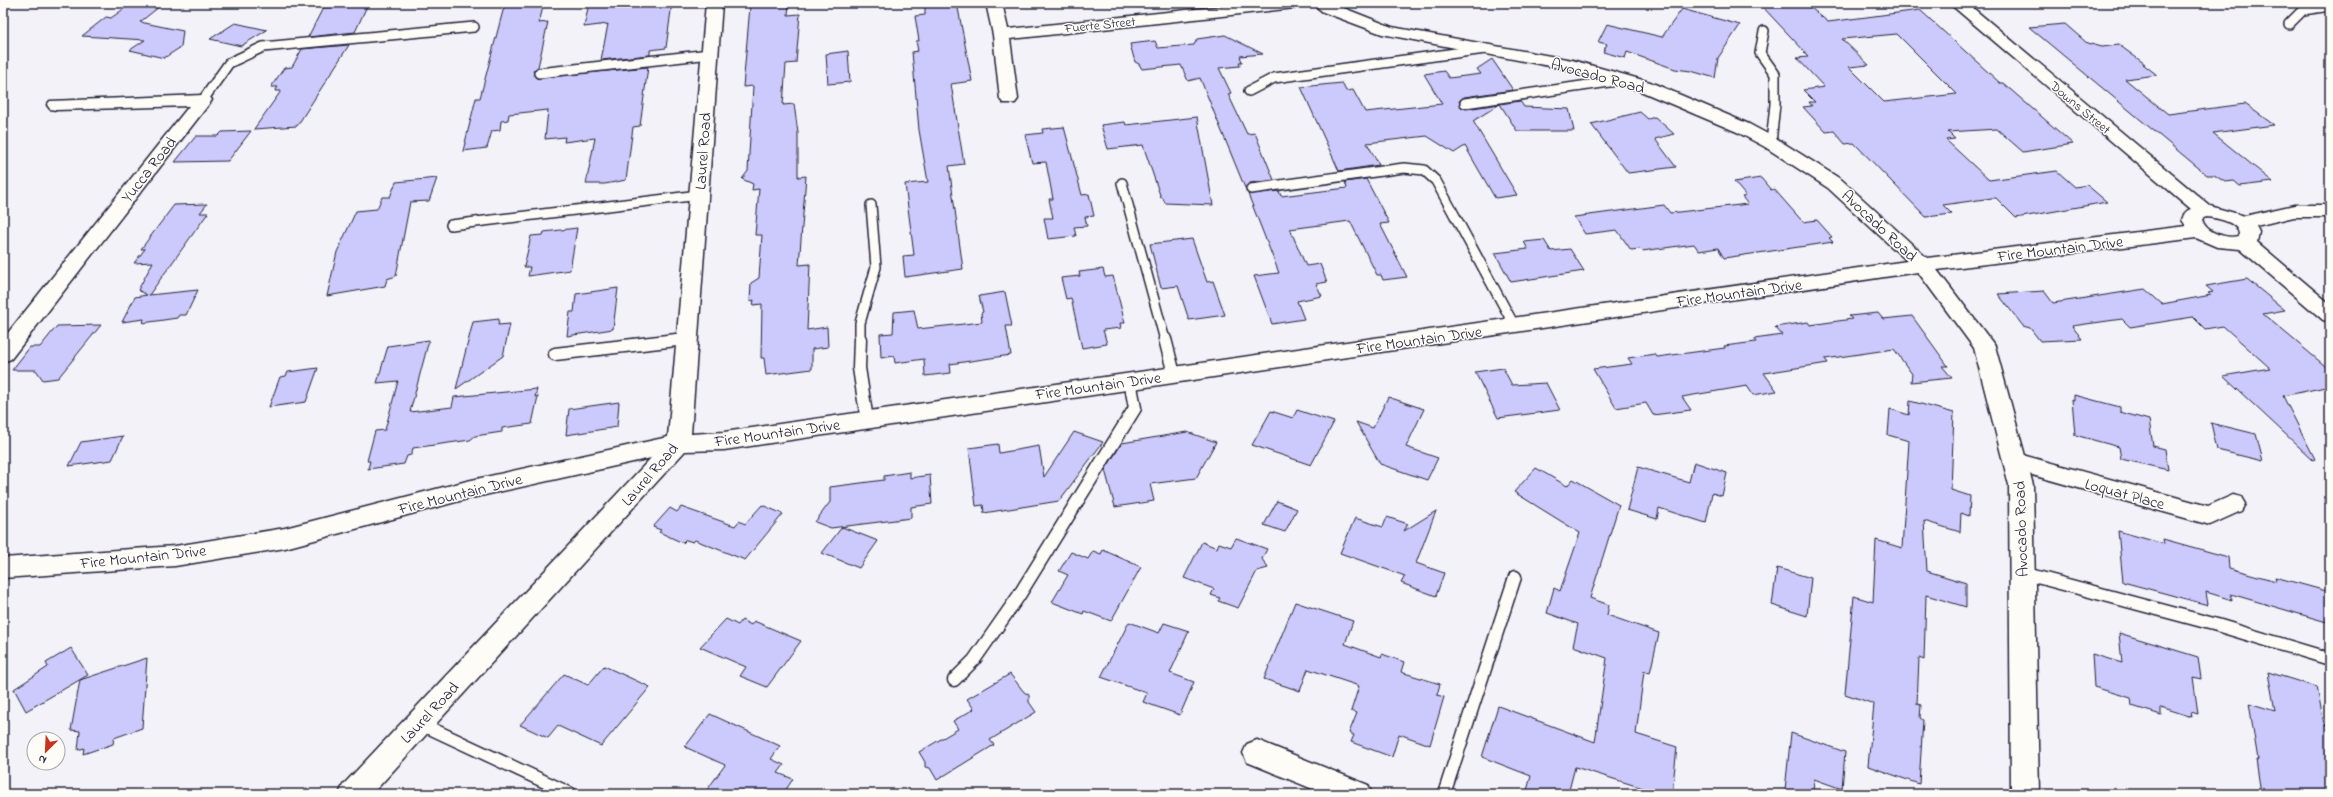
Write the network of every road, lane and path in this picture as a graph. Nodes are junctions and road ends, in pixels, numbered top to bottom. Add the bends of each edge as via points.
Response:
1 (714, 3) edge
2 (994, 3) edge
3 (1295, 3) edge
4 (1320, 3) edge
5 (1957, 3) edge
6 (2330, 6) edge
7 (2289, 24) dead end
8 (474, 26) dead end
9 (1764, 31) dead end
10 (1000, 35) junction
11 (1485, 49) junction
12 (710, 54) junction
13 (539, 73) dead end
14 (1623, 80) junction
15 (1249, 91) dead end
16 (203, 100) junction
17 (1009, 100) dead end
18 (1465, 103) dead end
19 (56, 105) dead end
20 (1770, 143) junction
21 (1122, 182) dead end
22 (1251, 189) dead end
23 (699, 195) junction
24 (871, 205) dead end
25 (2330, 211) edge
26 (2202, 221) junction
27 (451, 225) dead end
28 (2243, 232) junction
29 (1923, 265) junction
30 (2330, 315) edge
31 (1514, 325) junction
32 (687, 339) junction
33 (3, 354) edge
34 (555, 354) dead end
35 (1174, 374) junction
36 (1130, 381) junction
37 (867, 420) junction
38 (679, 444) junction
39 (2015, 462) junction
40 (2233, 504) dead end
41 (3, 568) edge
42 (2022, 573) junction
43 (1515, 577) dead end
44 (2330, 659) edge
45 (954, 680) dead end
46 (419, 723) junction
47 (1256, 753) dead end
48 (353, 794) edge
49 (571, 794) edge
50 (1358, 794) edge
51 (1444, 794) edge
52 (2025, 794) edge

1 - 12 street, Laurel Road
2 - 10 street
3 - 10 street, Fuerte Street
4 - 11 street, Avocado Road via 1388,32
5 - 26 street, Downs Street
6 - 7 lane via 2303,10
8 - 16 lane via 263,47 229,63
9 - 20 lane via 1760,53 1775,74 1775,104
10 - 17 street
11 - 14 street, Avocado Road via 1572,65
11 - 15 lane via 1274,78
12 - 13 lane
12 - 23 street, Laurel Road
14 - 18 lane
14 - 20 street, Avocado Road via 1644,86 1743,128
16 - 19 street
16 - 33 street, Yucca Road
20 - 29 street, Avocado Road via 1835,184
21 - 35 lane
22 - 31 lane via 1398,168 1411,167 1428,171 1436,181
23 - 27 lane
23 - 32 street, Laurel Road
24 - 37 lane via 876,267 860,323 859,353
25 - 28 street via 2294,211
26 - 28 street via 2224,214
26 - 28 street, Downs Street via 2223,242
26 - 29 street, Fire Mountain Drive
28 - 30 street
29 - 31 street, Fire Mountain Drive
29 - 39 street, Avocado Road via 1984,346
31 - 35 street, Fire Mountain Drive
32 - 34 lane
32 - 38 street, Laurel Road
35 - 36 street, Fire Mountain Drive
36 - 37 street, Fire Mountain Drive
36 - 45 lane via 1134,408 1018,597 974,660
37 - 38 street, Fire Mountain Drive via 724,441
38 - 41 street, Fire Mountain Drive via 467,490 285,538 175,556
38 - 46 street, Laurel Road
39 - 40 street, Loquat Place via 2210,516
39 - 42 street, Avocado Road via 2022,485
42 - 44 lane via 2217,625
42 - 52 street, Avocado Road
43 - 51 lane
46 - 48 street, Laurel Road
46 - 49 lane
47 - 50 street

